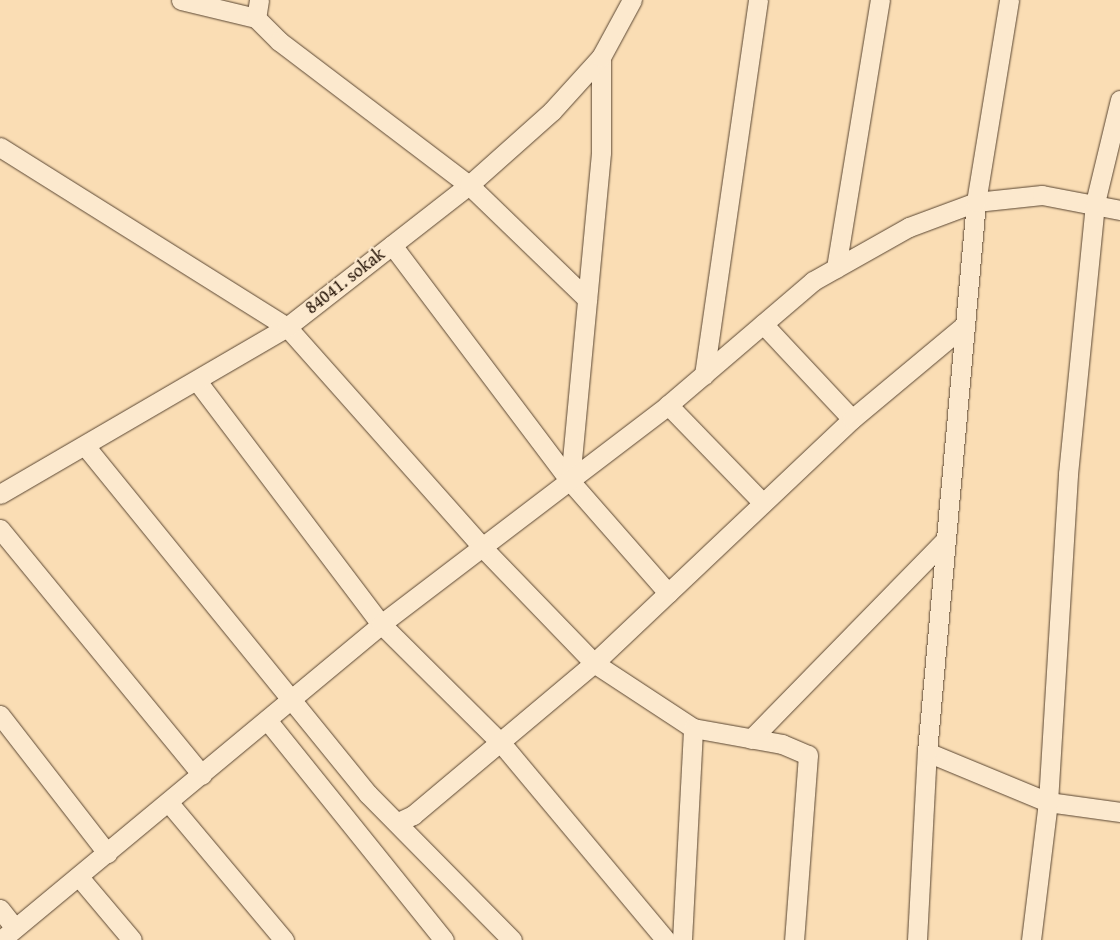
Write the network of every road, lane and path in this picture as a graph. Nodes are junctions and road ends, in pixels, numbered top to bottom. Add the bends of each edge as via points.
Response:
1 (181, 0) edge
2 (632, 0) edge
3 (758, 0) edge
4 (880, 0) edge
5 (1009, 0) edge
6 (257, 9) edge
7 (600, 57) junction
8 (1120, 100) edge
9 (0, 147) edge
10 (469, 185) junction
11 (976, 202) junction
12 (1096, 203) junction
13 (1120, 210) edge
14 (392, 245) junction
15 (836, 268) junction
16 (587, 299) junction
17 (763, 324) junction
18 (965, 325) junction
19 (287, 327) junction
20 (704, 374) junction
21 (197, 381) junction
22 (668, 405) junction
23 (852, 419) junction
24 (86, 447) junction
25 (570, 481) junction
26 (0, 494) edge
27 (763, 503) junction
28 (0, 529) edge
29 (946, 538) junction
30 (483, 548) junction
31 (668, 593) junction
32 (381, 624) junction
33 (594, 663) junction
34 (290, 701) junction
35 (0, 715) edge
36 (267, 720) junction
37 (693, 728) junction
38 (751, 739) junction
39 (501, 743) junction
40 (927, 752) junction
41 (202, 776) junction
42 (1048, 802) junction
43 (169, 803) junction
44 (1120, 812) edge
45 (398, 822) junction
46 (107, 853) junction
47 (79, 876) junction
48 (0, 909) edge
49 (8, 934) edge
50 (132, 940) edge
51 (284, 940) edge
52 (444, 940) edge
53 (512, 940) edge
54 (666, 940) edge
55 (682, 940) edge
56 (794, 940) edge
57 (917, 940) edge
58 (1031, 940) edge

1 - 6 street
2 - 7 street, 84041. sokak
3 - 20 street
4 - 15 street
5 - 11 street
6 - 10 street via 279,41
7 - 10 street, 84041. sokak via 552,111
7 - 16 street via 601,152
8 - 12 street
9 - 19 street
10 - 14 street, 84041. sokak
10 - 16 street
11 - 12 street via 1042,195
11 - 15 street via 909,227
11 - 18 street
12 - 13 street
12 - 42 street via 1068,474
14 - 19 street, 84041. sokak
14 - 25 street
15 - 17 street via 813,280
16 - 25 street
17 - 20 street
17 - 23 street
18 - 23 street
18 - 29 street
19 - 21 street, 84041. sokak
19 - 30 street
20 - 22 street
21 - 24 street, 84041. sokak
21 - 32 street
22 - 25 street
22 - 27 street
23 - 27 street
24 - 26 street, 84041. sokak
24 - 34 street
25 - 30 street
25 - 31 street
27 - 31 street
28 - 41 street
29 - 38 street
29 - 40 street
30 - 32 street
30 - 33 street
31 - 33 street
32 - 34 street
32 - 39 street
33 - 37 street
33 - 39 street
34 - 36 street
34 - 45 street via 368,794
35 - 46 street
36 - 41 street
36 - 52 street
37 - 38 street
37 - 55 street
38 - 56 street via 808,755
39 - 45 street via 413,815
39 - 54 street
40 - 42 street
40 - 57 street
41 - 43 street
42 - 44 street
42 - 58 street
43 - 46 street
43 - 51 street
45 - 53 street
46 - 47 street
47 - 49 street
47 - 50 street
48 - 49 street

